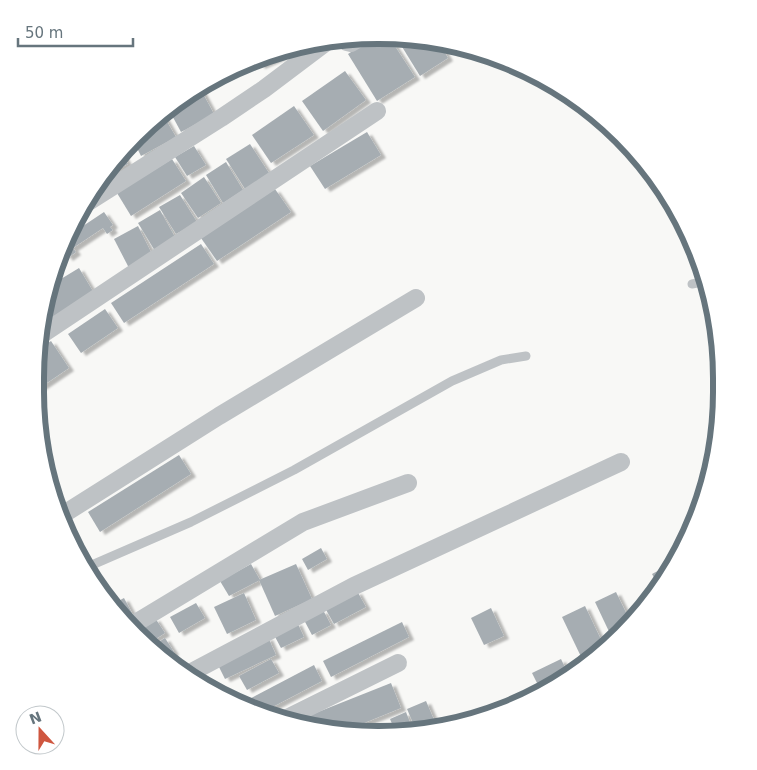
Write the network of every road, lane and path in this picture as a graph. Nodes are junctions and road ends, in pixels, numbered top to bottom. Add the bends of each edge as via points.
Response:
1 (316, 50) edge
2 (377, 111) dead end
3 (98, 196) edge
4 (699, 282) edge
5 (692, 284) dead end
6 (416, 298) dead end
7 (48, 331) edge
8 (526, 356) dead end
9 (621, 462) dead end
10 (408, 483) dead end
11 (67, 513) edge
12 (93, 565) edge
13 (137, 622) edge
14 (398, 663) dead end
15 (194, 671) edge
16 (293, 715) edge

1 - 3 street via 221,118
2 - 7 street
4 - 5 lane
6 - 11 street via 219,416
8 - 12 lane via 501,360 452,381 294,470 191,522
9 - 15 street via 354,586
10 - 13 street via 303,522
14 - 16 street

